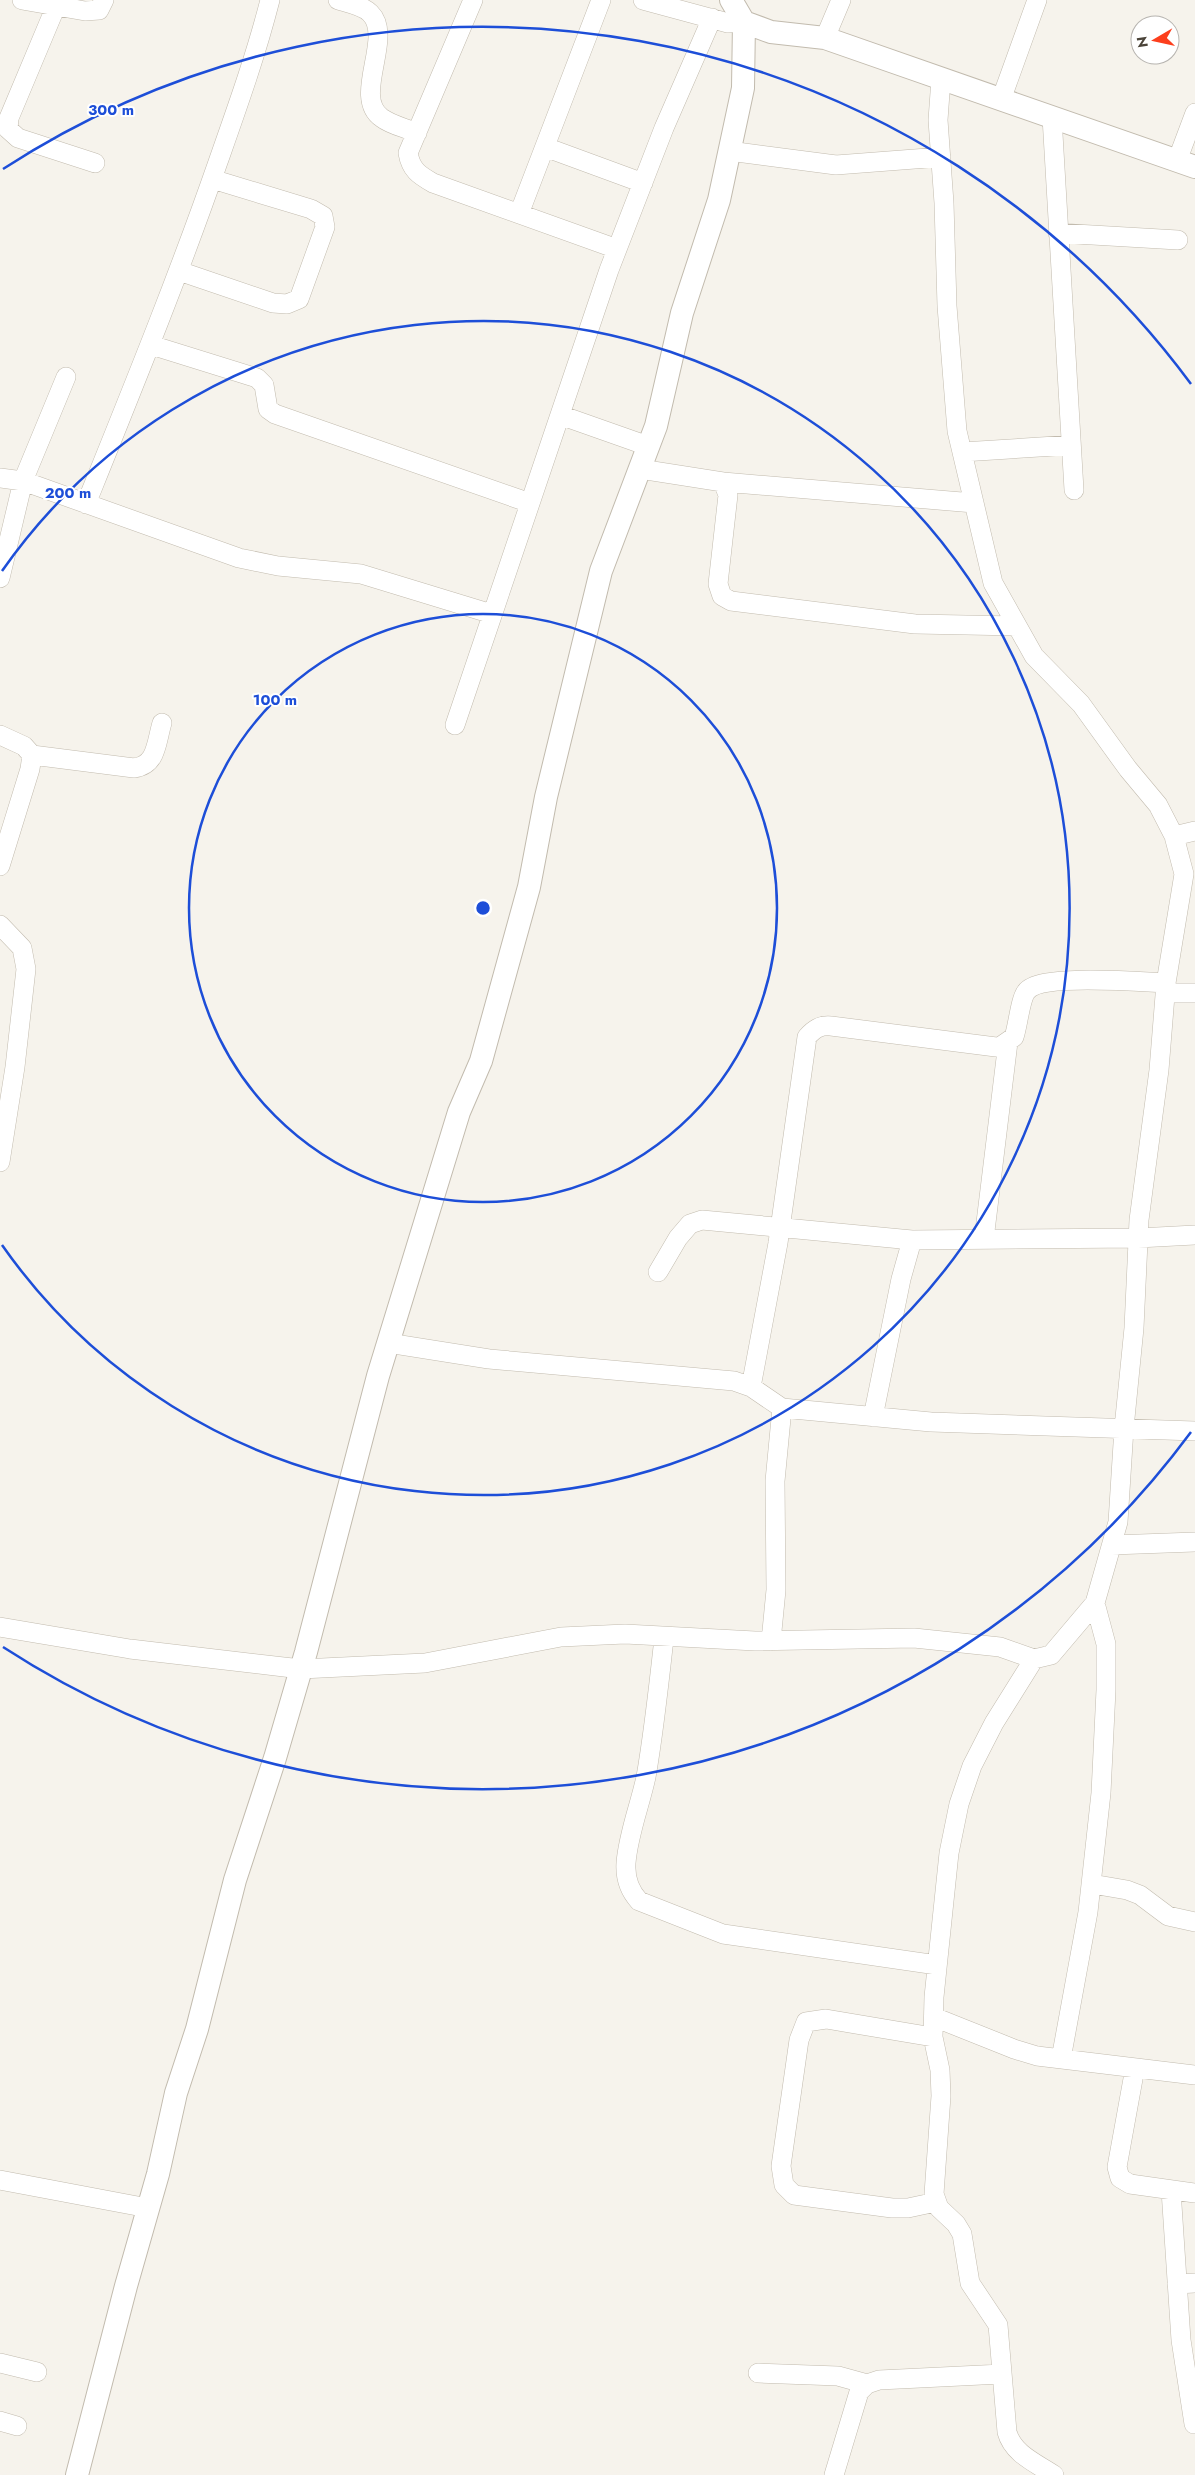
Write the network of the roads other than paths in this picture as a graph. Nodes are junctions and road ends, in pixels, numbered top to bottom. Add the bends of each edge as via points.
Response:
1 (22, 0) edge
2 (104, 0) edge
3 (270, 0) edge
4 (338, 0) edge
5 (473, 0) edge
6 (601, 0) edge
7 (643, 0) edge
8 (731, 0) edge
9 (841, 0) edge
10 (1037, 0) edge
11 (56, 6) junction
12 (712, 18) junction
13 (744, 22) junction
14 (825, 38) junction
15 (941, 79) junction
16 (1001, 100) junction
17 (1195, 113) edge
18 (1052, 117) junction
19 (417, 133) junction
20 (545, 146) junction
21 (729, 150) junction
22 (941, 157) junction
23 (95, 163) dead end
24 (1186, 164) edge
25 (212, 179) junction
26 (643, 183) junction
27 (519, 214) junction
28 (1058, 233) junction
29 (1178, 240) dead end
30 (617, 249) junction
31 (179, 271) junction
32 (151, 344) junction
33 (66, 377) dead end
34 (560, 415) junction
35 (1071, 445) junction
36 (648, 446) junction
37 (962, 452) junction
38 (640, 469) junction
39 (0, 478) edge
40 (23, 481) junction
41 (723, 482) junction
42 (1074, 490) dead end
43 (530, 503) junction
44 (974, 503) junction
45 (86, 504) junction
46 (0, 578) edge
47 (492, 614) junction
48 (1017, 626) junction
49 (162, 724) dead end
50 (455, 725) dead end
51 (0, 735) edge
52 (32, 754) junction
53 (1195, 831) edge
54 (1174, 836) junction
55 (0, 866) edge
56 (0, 925) edge
57 (1166, 988) junction
58 (1195, 993) edge
59 (1008, 1042) junction
60 (2, 1131) edge
61 (0, 1162) edge
62 (780, 1228) junction
63 (1195, 1235) edge
64 (1138, 1238) junction
65 (984, 1239) junction
66 (912, 1240) junction
67 (658, 1272) dead end
68 (388, 1343) junction
69 (751, 1387) junction
70 (782, 1408) junction
71 (873, 1417) junction
72 (1124, 1428) junction
73 (1195, 1431) edge
74 (1195, 1542) edge
75 (1112, 1545) junction
76 (1095, 1603) junction
77 (0, 1626) edge
78 (664, 1638) junction
79 (771, 1641) junction
80 (1034, 1658) junction
81 (301, 1669) junction
82 (1092, 1884) junction
83 (1195, 1922) edge
84 (937, 1965) junction
85 (934, 2017) junction
86 (934, 2037) junction
87 (1061, 2059) junction
88 (1135, 2068) junction
89 (1195, 2075) edge
90 (0, 2180) edge
91 (1171, 2190) junction
92 (1195, 2193) edge
93 (936, 2202) junction
94 (148, 2208) junction
95 (1186, 2283) edge
96 (0, 2363) edge
97 (37, 2372) dead end
98 (758, 2373) dead end
99 (1002, 2374) junction
100 (867, 2384) junction
101 (1194, 2424) edge
102 (77, 2475) edge
103 (834, 2475) edge
104 (1054, 2475) edge

1 - 11 street
2 - 11 street via 99,10
3 - 25 street via 258,50
4 - 19 street via 369,11 375,19 378,32 370,97 374,109 381,118
5 - 19 street
6 - 20 street
7 - 12 street
8 - 13 street
9 - 14 street
10 - 16 street
11 - 23 street via 9,118 8,129 18,138
12 - 13 street via 728,23
12 - 26 street
13 - 14 street via 771,32
13 - 21 street via 743,88
14 - 15 street
15 - 16 street
15 - 22 street via 938,120
16 - 18 street
17 - 24 street
18 - 24 street
18 - 28 street
19 - 27 street via 408,154 410,165 419,175
20 - 26 street
20 - 27 street
21 - 22 street via 836,165
21 - 36 street via 719,200 682,313 656,426
22 - 37 street via 947,306 957,431
25 - 31 street
25 - 31 street via 311,209 322,216 325,227 314,263 299,299 287,304 273,303
26 - 30 street
27 - 30 street
28 - 29 street
28 - 35 street
30 - 34 street
31 - 32 street
32 - 43 street via 257,378 264,385 268,409 275,414
32 - 45 street
33 - 40 street
34 - 36 street
34 - 43 street
35 - 37 street
35 - 42 street
36 - 38 street
37 - 44 street
38 - 41 street
38 - 68 street via 602,571 546,797 529,888 481,1061 459,1112
39 - 40 street
40 - 45 street
40 - 46 street
41 - 44 street
41 - 48 street via 728,495 718,584 722,596 731,601 914,624
43 - 47 street
44 - 48 street via 993,583
45 - 47 street via 239,558 278,566 361,574
47 - 50 street
48 - 54 street via 1034,656 1081,704 1158,804
49 - 52 street via 152,760 144,767
51 - 52 street via 29,749
52 - 55 street
53 - 54 street
54 - 57 street via 1184,874
56 - 60 street via 22,948 26,969 15,1067
57 - 58 street
57 - 59 street via 1059,980 1032,988 1026,992 1014,1037
57 - 64 street
59 - 62 street via 996,1047 831,1026 813,1031 807,1037
59 - 65 street
60 - 61 street
62 - 66 street
62 - 67 street via 702,1220 690,1224
62 - 69 street
63 - 64 street
64 - 65 street
64 - 72 street via 1134,1328
65 - 66 street
66 - 71 street
68 - 69 street via 489,1359 728,1380
68 - 81 street
69 - 70 street
70 - 71 street
70 - 79 street via 775,1481 776,1581
71 - 72 street
72 - 73 street
72 - 75 street via 1118,1522
74 - 75 street
75 - 76 street
76 - 80 street via 1052,1655
76 - 82 street via 1106,1644 1106,1690
77 - 81 street via 130,1648
78 - 79 street
78 - 81 street via 625,1634 561,1637 425,1663
78 - 84 street via 652,1739 626,1862 631,1892 639,1901 723,1934
79 - 80 street via 914,1638 1000,1646
80 - 84 street via 994,1723 972,1766 959,1804 949,1853
81 - 94 street via 236,1880 197,2029 176,2093
82 - 83 street via 1127,1890 1168,1916
82 - 87 street
84 - 85 street
85 - 86 street
85 - 87 street via 1014,2049
86 - 93 street via 941,2096
86 - 93 street via 826,2019 806,2022 799,2040 781,2166 784,2185 794,2195 892,2208
87 - 88 street
88 - 89 street
88 - 91 street via 1117,2167 1120,2178 1130,2184
90 - 94 street
91 - 92 street
91 - 95 street
93 - 99 street via 962,2234 970,2283 998,2325
94 - 102 street
95 - 101 street via 1181,2340
96 - 97 street
98 - 100 street via 838,2376
99 - 100 street via 879,2380
99 - 104 street via 1010,2442 1018,2452
100 - 103 street via 859,2392

